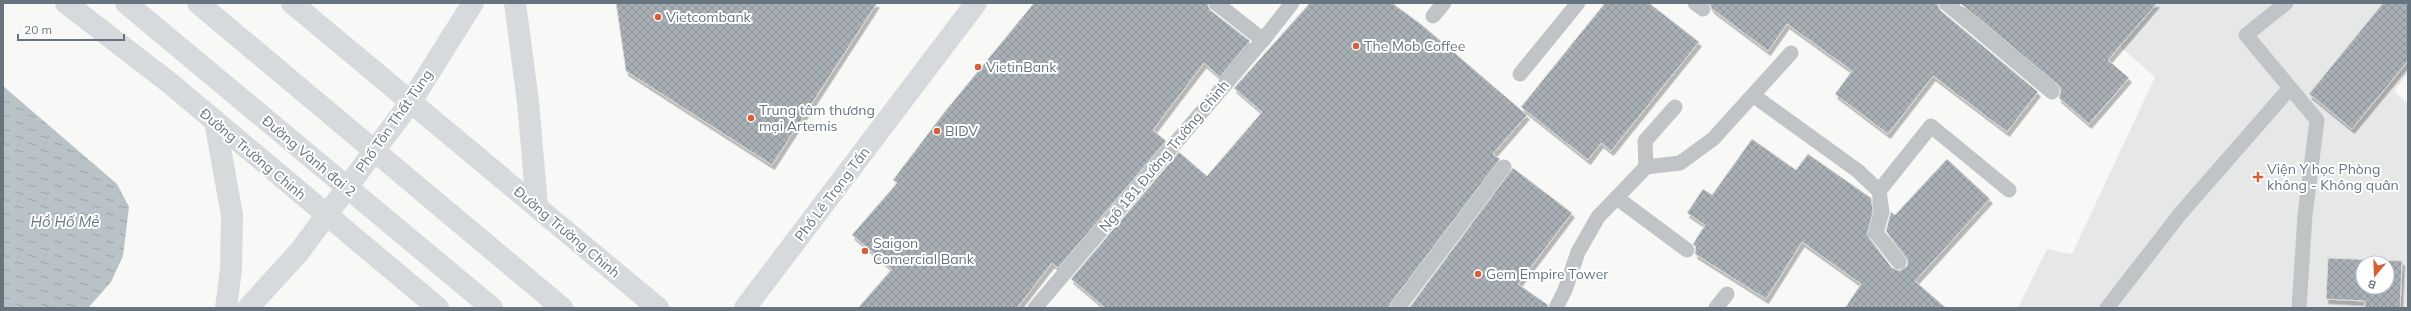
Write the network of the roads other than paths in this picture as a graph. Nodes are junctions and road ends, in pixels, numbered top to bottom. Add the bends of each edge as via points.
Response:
1 (66, 3) edge
2 (126, 3) edge
3 (198, 3) edge
4 (292, 3) edge
5 (473, 3) edge
6 (515, 3) edge
7 (976, 3) edge
8 (1216, 3) edge
9 (1292, 3) edge
10 (1444, 3) edge
11 (1578, 3) edge
12 (1946, 3) edge
13 (2286, 3) edge
14 (1433, 16) dead end
15 (1262, 40) junction
16 (1791, 53) dead end
17 (1520, 74) dead end
18 (2290, 88) junction
19 (2052, 92) dead end
20 (1754, 96) junction
21 (410, 103) junction
22 (1675, 108) dead end
23 (215, 121) junction
24 (1504, 167) dead end
25 (1646, 167) junction
26 (2009, 190) dead end
27 (1879, 191) junction
28 (1617, 198) junction
29 (537, 206) junction
30 (326, 215) junction
31 (1687, 250) dead end
32 (1899, 262) dead end
33 (1727, 294) dead end
34 (226, 308) edge
35 (248, 308) edge
36 (438, 308) edge
37 (492, 308) edge
38 (562, 308) edge
39 (658, 308) edge
40 (745, 308) edge
41 (1035, 308) edge
42 (1398, 308) edge
43 (1556, 308) edge
44 (1716, 308) edge
45 (2107, 308) edge
46 (2299, 308) edge

1 - 23 main road, Đường Trường Chinh via 172,84
2 - 37 main road, Đường Vành đai 2
3 - 38 main road
4 - 21 main road, Đường Trường Chinh
5 - 21 main road, Phố Tôn Thất Tùng
6 - 29 main road via 528,102
7 - 40 main road, Phố Lê Trọng Tấn
8 - 15 lane
9 - 15 lane, Ngõ 181 Đường Trường Chinh
10 - 14 lane
11 - 17 lane
12 - 19 lane
13 - 18 lane via 2246,36
15 - 41 lane, Ngõ 181 Đường Trường Chinh
16 - 20 lane
18 - 45 lane via 2180,214
18 - 46 lane via 2317,120 2305,216
20 - 25 lane via 1713,139 1680,163
20 - 27 lane via 1836,155
21 - 29 main road, Đường Trường Chinh
21 - 30 main road, Phố Tôn Thất Tùng
22 - 25 lane via 1645,141
23 - 30 main road, Đường Trường Chinh
23 - 34 main road via 232,215 231,269
24 - 42 lane
25 - 28 lane
26 - 27 lane via 1931,126
27 - 32 lane via 1882,212 1876,233
28 - 31 lane
28 - 43 lane via 1598,217 1578,252
29 - 39 main road, Đường Trường Chinh
30 - 35 main road, Phố Tôn Thất Tùng via 299,252
30 - 36 main road, Đường Trường Chinh
33 - 44 lane

